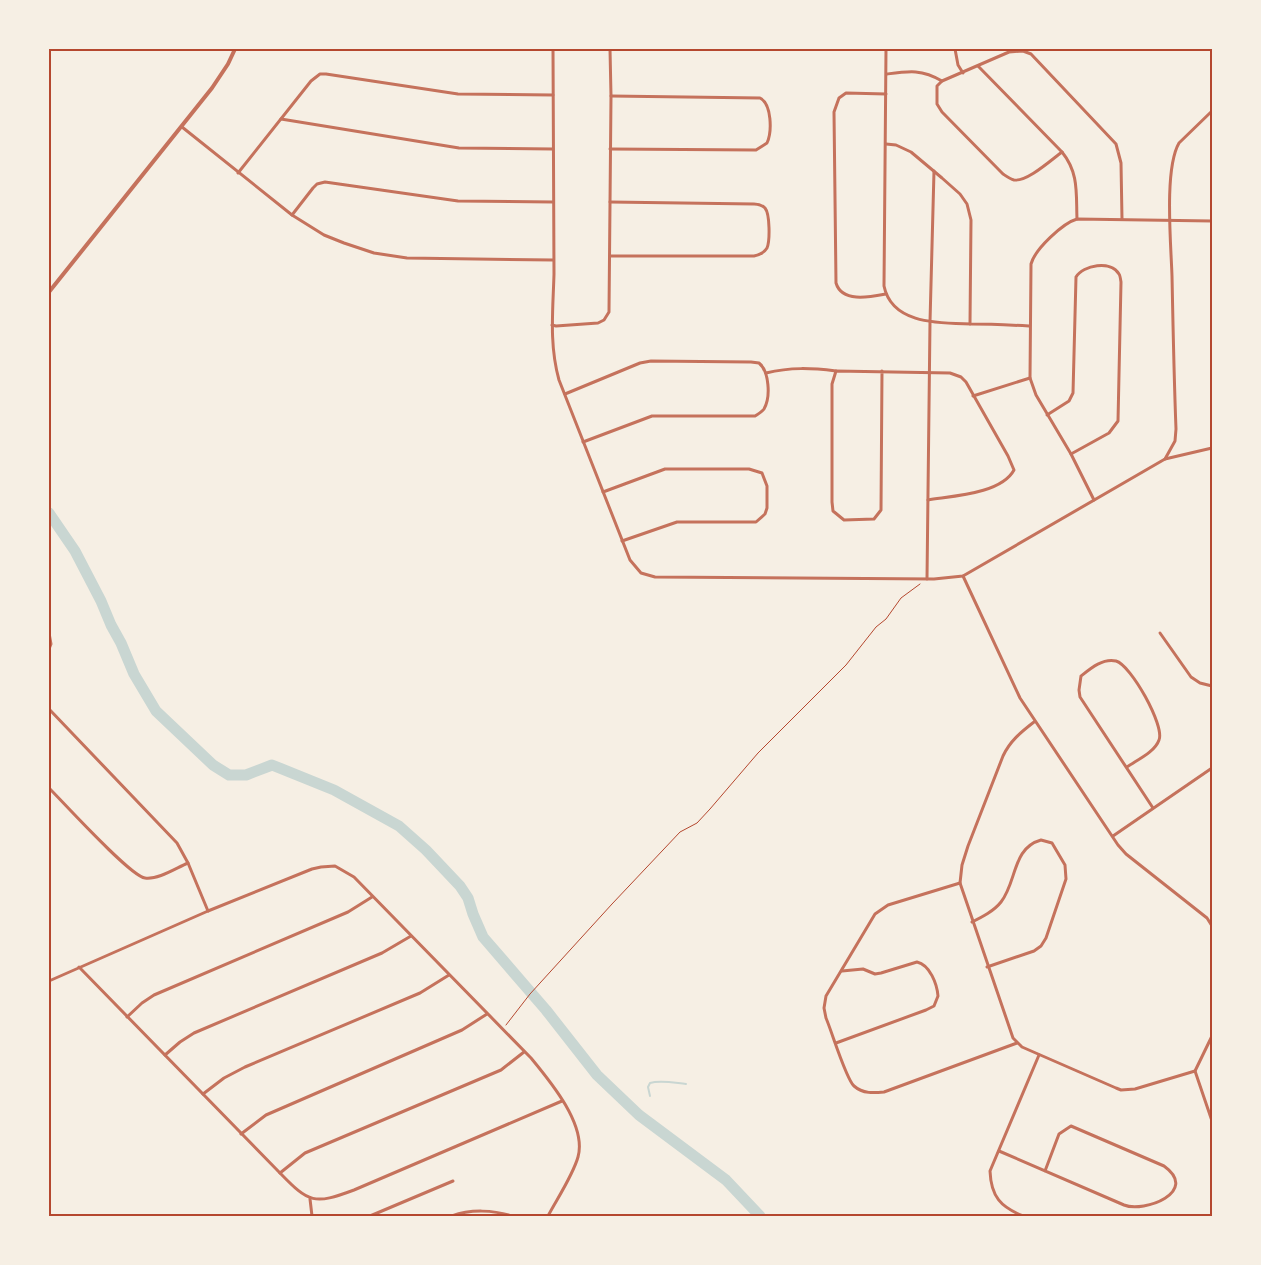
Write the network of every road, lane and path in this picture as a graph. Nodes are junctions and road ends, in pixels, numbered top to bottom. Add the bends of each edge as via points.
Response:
1 (235, 49) edge
2 (553, 49) edge
3 (610, 49) edge
4 (886, 49) edge
5 (955, 49) edge
6 (978, 66) junction
7 (963, 73) junction
8 (887, 74) junction
9 (942, 81) junction
10 (886, 94) junction
11 (553, 95) junction
12 (611, 96) junction
13 (1212, 111) edge
14 (281, 120) junction
15 (182, 126) junction
16 (886, 144) junction
17 (553, 149) junction
18 (610, 149) junction
19 (1062, 152) junction
20 (934, 171) junction
21 (238, 173) junction
22 (553, 202) junction
23 (610, 202) junction
24 (292, 215) junction
25 (1077, 219) junction
26 (1122, 219) junction
27 (1170, 219) junction
28 (1212, 220) edge
29 (610, 256) junction
30 (553, 260) junction
31 (49, 292) edge
32 (886, 294) junction
33 (930, 322) junction
34 (970, 324) junction
35 (552, 325) junction
36 (1029, 326) junction
37 (836, 371) junction
38 (882, 372) junction
39 (766, 373) junction
40 (929, 374) junction
41 (1030, 378) junction
42 (565, 394) junction
43 (973, 396) junction
44 (1047, 415) junction
45 (583, 442) junction
46 (1212, 448) edge
47 (1071, 454) junction
48 (1165, 459) junction
49 (603, 492) junction
50 (928, 500) junction
51 (1094, 500) junction
52 (622, 541) junction
53 (963, 576) junction
54 (927, 579) junction
55 (1160, 632) dead end
56 (49, 633) edge
57 (49, 649) edge
58 (1212, 686) edge
59 (49, 709) edge
60 (1034, 722) junction
61 (1127, 767) junction
62 (1212, 768) edge
63 (49, 788) edge
64 (1153, 808) junction
65 (1113, 836) junction
66 (188, 863) junction
67 (960, 883) junction
68 (372, 897) junction
69 (208, 911) junction
70 (972, 922) junction
71 (1212, 926) edge
72 (410, 936) junction
73 (79, 967) junction
74 (987, 967) junction
75 (842, 971) junction
76 (449, 975) junction
77 (49, 981) edge
78 (487, 1014) junction
79 (127, 1017) junction
80 (502, 1030) junction
81 (1212, 1036) edge
82 (836, 1043) junction
83 (1017, 1043) junction
84 (524, 1052) junction
85 (165, 1055) junction
86 (1039, 1055) junction
87 (1195, 1071) junction
88 (203, 1094) junction
89 (562, 1101) junction
90 (1210, 1110) edge
91 (1212, 1121) edge
92 (241, 1134) junction
93 (999, 1151) junction
94 (1045, 1171) junction
95 (280, 1173) junction
96 (452, 1181) dead end
97 (310, 1199) junction
98 (484, 1214) edge
99 (312, 1216) edge
100 (370, 1216) edge
101 (452, 1216) edge
102 (512, 1216) edge
103 (548, 1216) edge
104 (1023, 1216) edge

1 - 15 street via 212,88
2 - 11 street
3 - 12 street
4 - 8 street
5 - 7 street
6 - 7 street
6 - 19 street
6 - 26 street via 1014,51 1031,54 1108,134 1116,144 1120,158
7 - 9 street
8 - 9 street via 921,72
8 - 10 street
9 - 19 street via 936,90 937,104 942,112 1007,177 1014,180 1023,178
10 - 16 street
10 - 32 street via 846,93 839,98 834,112 836,283 844,295
11 - 14 street via 458,94 323,74 311,81
11 - 17 street
12 - 18 street
12 - 18 street via 760,98 769,109 769,134 767,143 756,150
13 - 27 street via 1175,150 1171,166
14 - 17 street via 450,147
14 - 21 street
15 - 21 street
15 - 31 street
16 - 20 street via 911,152
16 - 32 street
17 - 22 street
18 - 23 street
19 - 25 street via 1074,170
20 - 33 street
20 - 34 street via 968,204
21 - 24 street
22 - 24 street via 458,201 325,182 313,188
22 - 30 street
23 - 29 street
23 - 29 street via 758,204 767,212 768,242 761,254 754,256
24 - 30 street via 324,235 384,255
25 - 26 street
25 - 36 street via 1066,224 1033,258
26 - 27 street
27 - 28 street
27 - 48 street via 1176,429 1175,441
29 - 35 street via 609,312 606,318 594,324
30 - 35 street
32 - 33 street via 904,312
33 - 34 street
33 - 40 street
34 - 36 street
35 - 42 street via 554,361
36 - 41 street
37 - 38 street
37 - 38 street via 832,391 832,502 836,515 844,520 874,519 881,510
37 - 39 street via 797,367
38 - 40 street
39 - 42 street via 758,363 751,362 651,361
39 - 45 street via 767,402 755,416 652,416
40 - 43 street via 955,374 966,382
40 - 50 street
41 - 43 street
41 - 44 street
42 - 45 street
43 - 50 street via 1014,470 1008,479 980,492
44 - 47 street
44 - 47 street via 1069,400 1073,393 1076,277 1089,267 1115,270 1122,282 1118,421 1109,433
45 - 49 street
46 - 48 street
47 - 51 street
48 - 51 street
49 - 52 street
49 - 52 street via 669,468 749,469 758,470 765,478 767,508 756,522 677,522
50 - 54 street
51 - 53 street
52 - 54 street via 633,565 642,573 655,577
53 - 54 street
53 - 60 street via 1014,687
54 - 80 path via 901,598 846,665 758,753 697,823 680,832 612,904 530,994
55 - 58 street via 1191,677
56 - 57 street
59 - 66 street via 172,836
60 - 65 street
60 - 67 street via 1014,738 1002,756 968,846
61 - 61 street via 1154,748 1160,740 1161,731 1149,703 1129,673 1120,663 1109,661 1081,676 1080,697
61 - 64 street
62 - 64 street
63 - 66 street via 138,876 152,878
64 - 65 street
65 - 71 street via 1126,854
66 - 69 street
67 - 70 street
67 - 75 street via 880,909
68 - 69 street via 346,871 335,866 321,866
68 - 72 street
68 - 79 street via 348,912 154,995
69 - 73 street
70 - 74 street
70 - 74 street via 999,904 1010,886 1019,857 1027,847 1042,840 1052,843 1065,864 1066,879 1046,938 1034,951
72 - 76 street
72 - 85 street via 382,954 202,1030
73 - 77 street
73 - 79 street
74 - 83 street
75 - 82 street via 824,1003
75 - 82 street via 863,969 875,974 922,963 932,976 938,996 929,1009
76 - 78 street
76 - 88 street via 420,993 234,1073
78 - 80 street
78 - 92 street via 462,1030 266,1115
79 - 85 street
80 - 84 street
81 - 87 street
82 - 83 street via 850,1082 860,1090 873,1093 884,1092
83 - 86 street
84 - 89 street
84 - 95 street via 501,1070 305,1153
85 - 88 street
86 - 87 street via 1121,1090 1136,1089
86 - 93 street
87 - 90 street
88 - 92 street
89 - 97 street via 347,1193 324,1200
89 - 103 street via 580,1139 579,1150 574,1168
90 - 91 street
92 - 95 street
93 - 94 street
93 - 104 street via 990,1171 993,1188 1004,1207
94 - 94 street via 1059,1134 1071,1126 1164,1166 1173,1174 1176,1185 1171,1194 1133,1208
95 - 97 street
96 - 100 street
97 - 99 street
98 - 101 street via 465,1212
98 - 102 street

